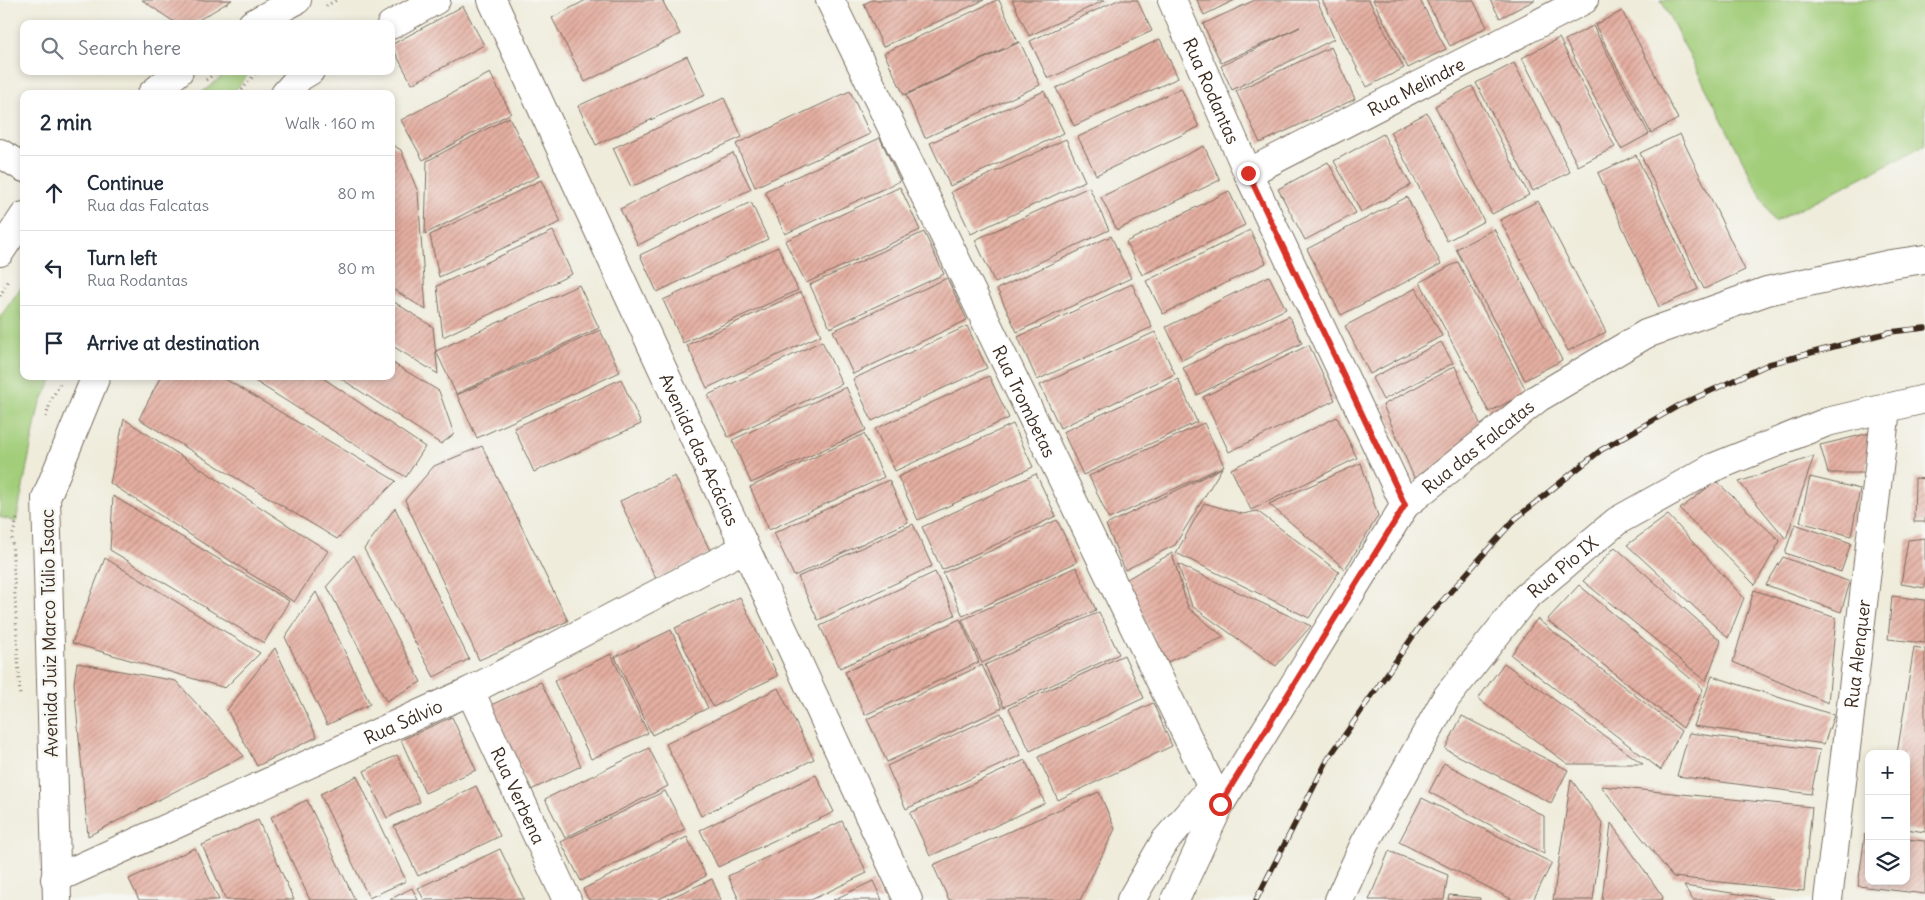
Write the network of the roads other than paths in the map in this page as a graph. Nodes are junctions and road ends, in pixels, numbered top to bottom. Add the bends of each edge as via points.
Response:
1 (297, 0) edge
2 (436, 0) edge
3 (830, 0) edge
4 (1172, 0) edge
5 (1584, 0) edge
6 (493, 2) edge
7 (260, 20) edge
8 (395, 23) edge
9 (174, 75) edge
10 (303, 75) edge
11 (157, 90) edge
12 (289, 90) edge
13 (0, 153) edge
14 (20, 166) edge
15 (1248, 173) junction
16 (20, 222) edge
17 (0, 252) edge
18 (1925, 259) edge
19 (94, 380) edge
20 (1925, 399) edge
21 (1886, 409) junction
22 (1405, 505) junction
23 (745, 548) junction
24 (470, 691) junction
25 (1216, 796) junction
26 (56, 890) edge
27 (567, 900) edge
28 (908, 900) edge
29 (1131, 900) edge
30 (1175, 900) edge
31 (1339, 900) edge
32 (1828, 900) edge

1 - 7 street
2 - 8 street
3 - 25 street, Rua Trombetas
4 - 15 street, Rua Rodantas
5 - 15 street, Rua Melindre
6 - 23 street, Avenida das Acácias
9 - 11 street
10 - 12 street
13 - 14 street
15 - 22 street, Rua Rodantas
16 - 17 street
18 - 22 street, Rua das Falcatas via 1767,291 1646,334 1538,398
19 - 26 street, Avenida Juiz Marco Túlio Isaac via 46,498
20 - 21 street, Rua Pio IX
21 - 31 street, Rua Pio IX via 1826,422 1712,468 1617,521 1526,597 1446,698 1365,843
21 - 32 street, Rua Alenquer
22 - 25 street, Rua das Falcatas
23 - 24 street, Rua Sálvio
23 - 28 street, Avenida das Acácias
24 - 26 street, Rua Sálvio
24 - 27 street, Rua Verbena
25 - 29 street via 1165,841
25 - 30 street, Rua das Falcatas

